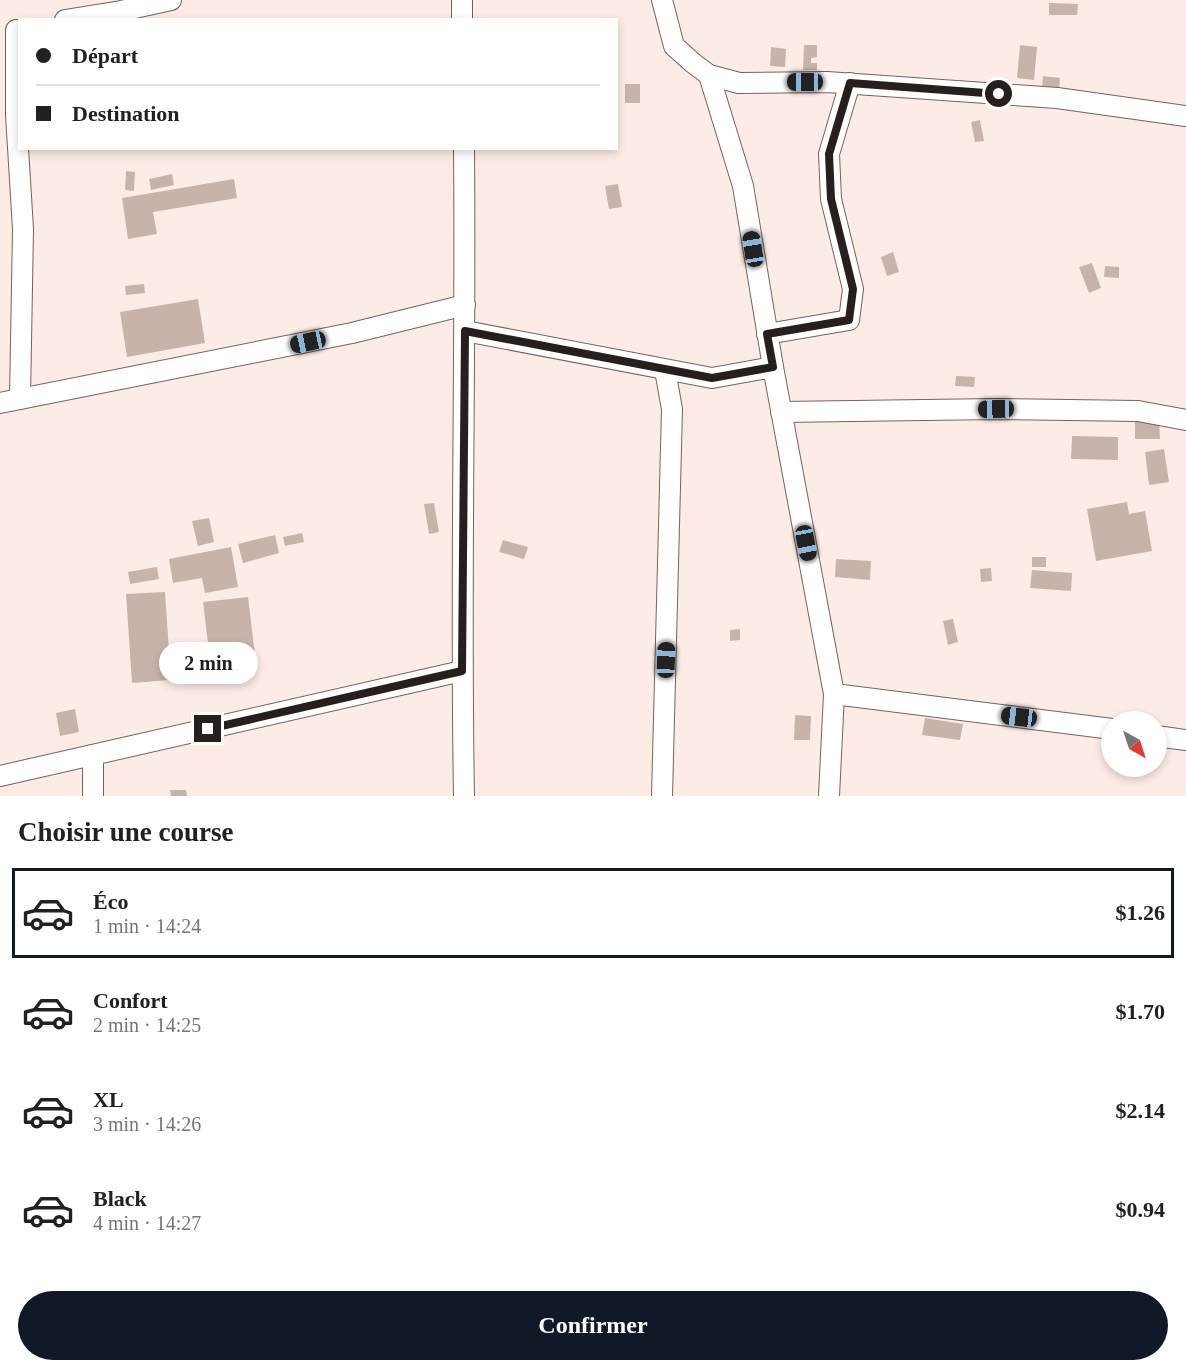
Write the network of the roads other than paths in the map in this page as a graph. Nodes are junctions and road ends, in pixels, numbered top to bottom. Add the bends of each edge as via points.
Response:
1 (171, 0) edge
2 (462, 0) edge
3 (662, 0) edge
4 (77, 18) edge
5 (462, 18) edge
6 (12, 32) edge
7 (709, 75) junction
8 (850, 83) junction
9 (1186, 116) edge
10 (18, 149) edge
11 (18, 150) edge
12 (464, 150) edge
13 (465, 305) junction
14 (465, 331) junction
15 (767, 334) junction
16 (773, 367) junction
17 (665, 370) junction
18 (20, 399) junction
19 (0, 403) edge
20 (781, 412) junction
21 (1186, 420) edge
22 (462, 671) junction
23 (834, 694) junction
24 (1101, 728) edge
25 (1167, 737) edge
26 (1186, 740) edge
27 (93, 755) junction
28 (0, 776) edge
29 (93, 796) edge
30 (464, 796) edge
31 (662, 796) edge
32 (829, 796) edge

1 - 4 street
2 - 5 street
3 - 7 street via 674,46
6 - 10 street
7 - 8 street via 739,83
7 - 15 street via 743,186
8 - 9 street via 1058,98
8 - 15 street via 829,154 831,199 853,289 849,320
11 - 18 street via 23,230
12 - 13 street
13 - 14 street
13 - 18 street via 352,333
14 - 17 street
14 - 22 street
15 - 16 street
16 - 17 street via 712,378
16 - 20 street
17 - 31 street via 672,409
18 - 19 street
20 - 21 street via 1138,411
20 - 23 street
22 - 27 street
22 - 30 street
23 - 24 street
23 - 32 street
25 - 26 street
27 - 28 street
27 - 29 street

